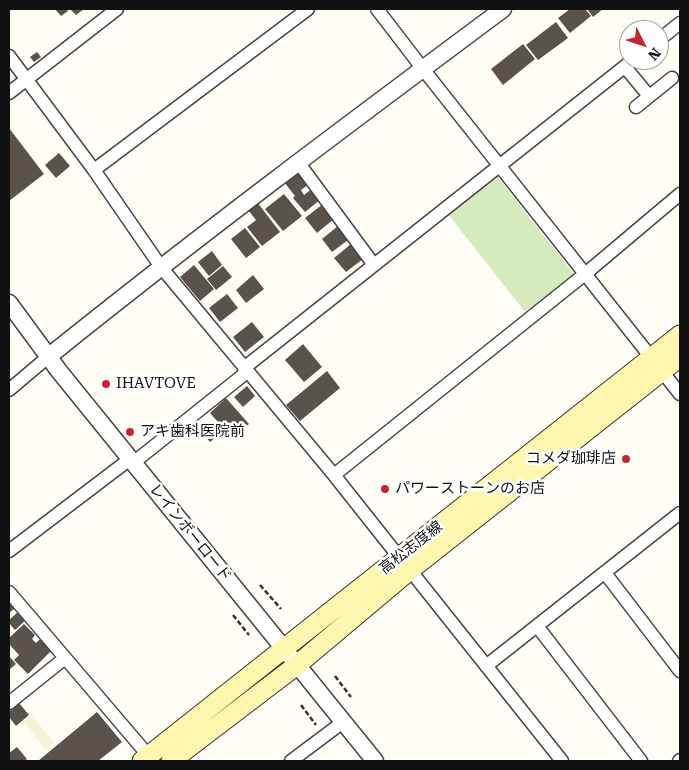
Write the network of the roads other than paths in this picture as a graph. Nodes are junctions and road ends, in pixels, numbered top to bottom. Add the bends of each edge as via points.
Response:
1 (117, 9) edge
2 (308, 9) edge
3 (377, 9) edge
4 (503, 9) edge
5 (680, 23) edge
6 (669, 32) edge
7 (9, 56) edge
8 (422, 69) junction
9 (620, 70) edge
10 (633, 70) edge
11 (672, 78) dead end
12 (25, 80) junction
13 (9, 93) edge
14 (649, 96) junction
15 (636, 107) dead end
16 (298, 162) junction
17 (499, 165) junction
18 (94, 170) junction
19 (680, 194) edge
20 (374, 265) junction
21 (161, 267) junction
22 (585, 274) junction
23 (9, 303) edge
24 (680, 335) edge
25 (48, 357) junction
26 (680, 357) edge
27 (657, 365) junction
28 (246, 370) junction
29 (9, 390) edge
30 (680, 394) edge
31 (132, 461) junction
32 (334, 475) junction
33 (680, 512) edge
34 (9, 551) edge
35 (404, 564) junction
36 (605, 573) junction
37 (9, 592) edge
38 (537, 626) junction
39 (284, 649) junction
40 (65, 658) junction
41 (678, 663) edge
42 (297, 665) junction
43 (486, 666) junction
44 (9, 703) edge
45 (343, 722) junction
46 (148, 760) edge
47 (171, 761) edge
48 (291, 761) edge
49 (375, 761) edge
50 (562, 761) edge
51 (641, 761) edge

1 - 12 street
2 - 18 street
3 - 8 street
4 - 8 street
5 - 6 street
7 - 12 street
8 - 16 street
8 - 17 street
9 - 17 street
10 - 14 street
11 - 14 street
12 - 13 street
12 - 18 street
14 - 15 street
16 - 20 street
16 - 21 street
17 - 20 street
17 - 22 street
18 - 21 street
19 - 22 street
20 - 28 street
21 - 25 street
21 - 28 street
22 - 27 street
22 - 32 street
23 - 25 street, レインボーロード
24 - 27 main road, 高松志度線
25 - 29 street
25 - 31 street, レインボーロード
26 - 27 main road, 高松志度線
27 - 30 street
27 - 35 main road, 高松志度線
28 - 31 street
28 - 32 street
31 - 34 street
31 - 39 street, レインボーロード
32 - 35 street
33 - 36 street
35 - 39 main road, 高松志度線
35 - 42 main road, 高松志度線
35 - 43 street
36 - 38 street
36 - 41 street
37 - 40 street
38 - 43 street
38 - 51 street
39 - 42 street, レインボーロード
39 - 46 main road, 高松志度線
40 - 44 street
40 - 46 street
42 - 45 street, レインボーロード
42 - 47 main road, 高松志度線
43 - 50 street
45 - 48 street
45 - 49 street, レインボーロード

